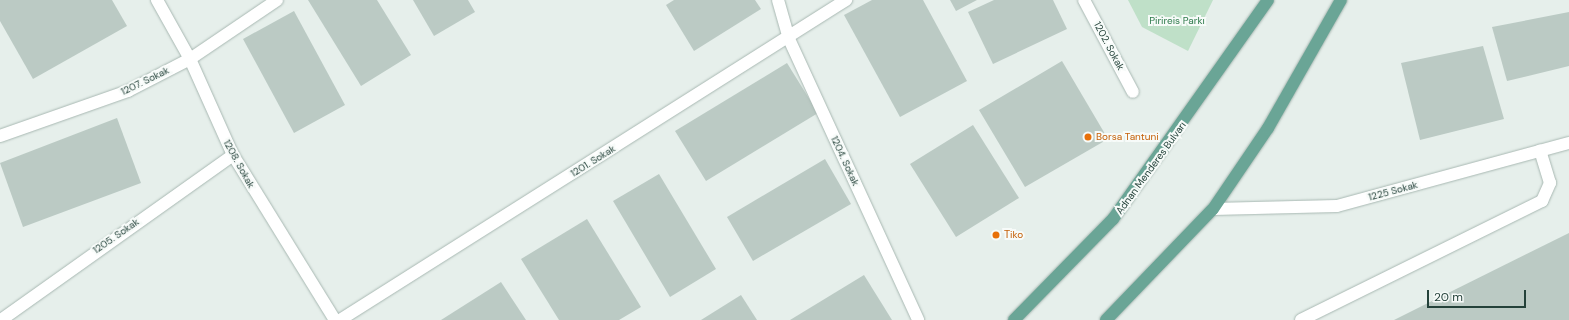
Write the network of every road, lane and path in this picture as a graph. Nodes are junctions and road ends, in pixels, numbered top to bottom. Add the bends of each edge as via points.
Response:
1 (157, 0) edge
2 (277, 0) edge
3 (778, 0) edge
4 (846, 0) edge
5 (1084, 0) edge
6 (1268, 0) edge
7 (1341, 0) edge
8 (789, 39) junction
9 (190, 59) junction
10 (1133, 92) dead end
11 (0, 136) edge
12 (1569, 143) edge
13 (1540, 151) junction
14 (233, 155) junction
15 (1213, 209) junction
16 (1, 320) edge
17 (334, 320) edge
18 (340, 320) edge
19 (918, 320) edge
20 (1014, 320) edge
21 (1106, 320) edge
22 (1301, 320) edge

1 - 9 street, 1208. Sokak
2 - 9 street, 1207. Sokak
3 - 8 street, 1204. Sokak
4 - 8 street, 1201. Sokak
5 - 10 street, 1202. Sokak
6 - 20 main road, Adnan Menderes Bulvarı via 1114,219
7 - 15 main road via 1268,128
8 - 18 street, 1201. Sokak
8 - 19 street, 1204. Sokak
9 - 11 street, 1207. Sokak via 128,91
9 - 14 street, 1208. Sokak
12 - 13 street, 1225 Sokak
13 - 15 street, 1225 Sokak via 1337,206
13 - 22 street via 1550,183 1542,201
14 - 16 street, 1205. Sokak
14 - 17 street, 1208. Sokak
15 - 21 main road

